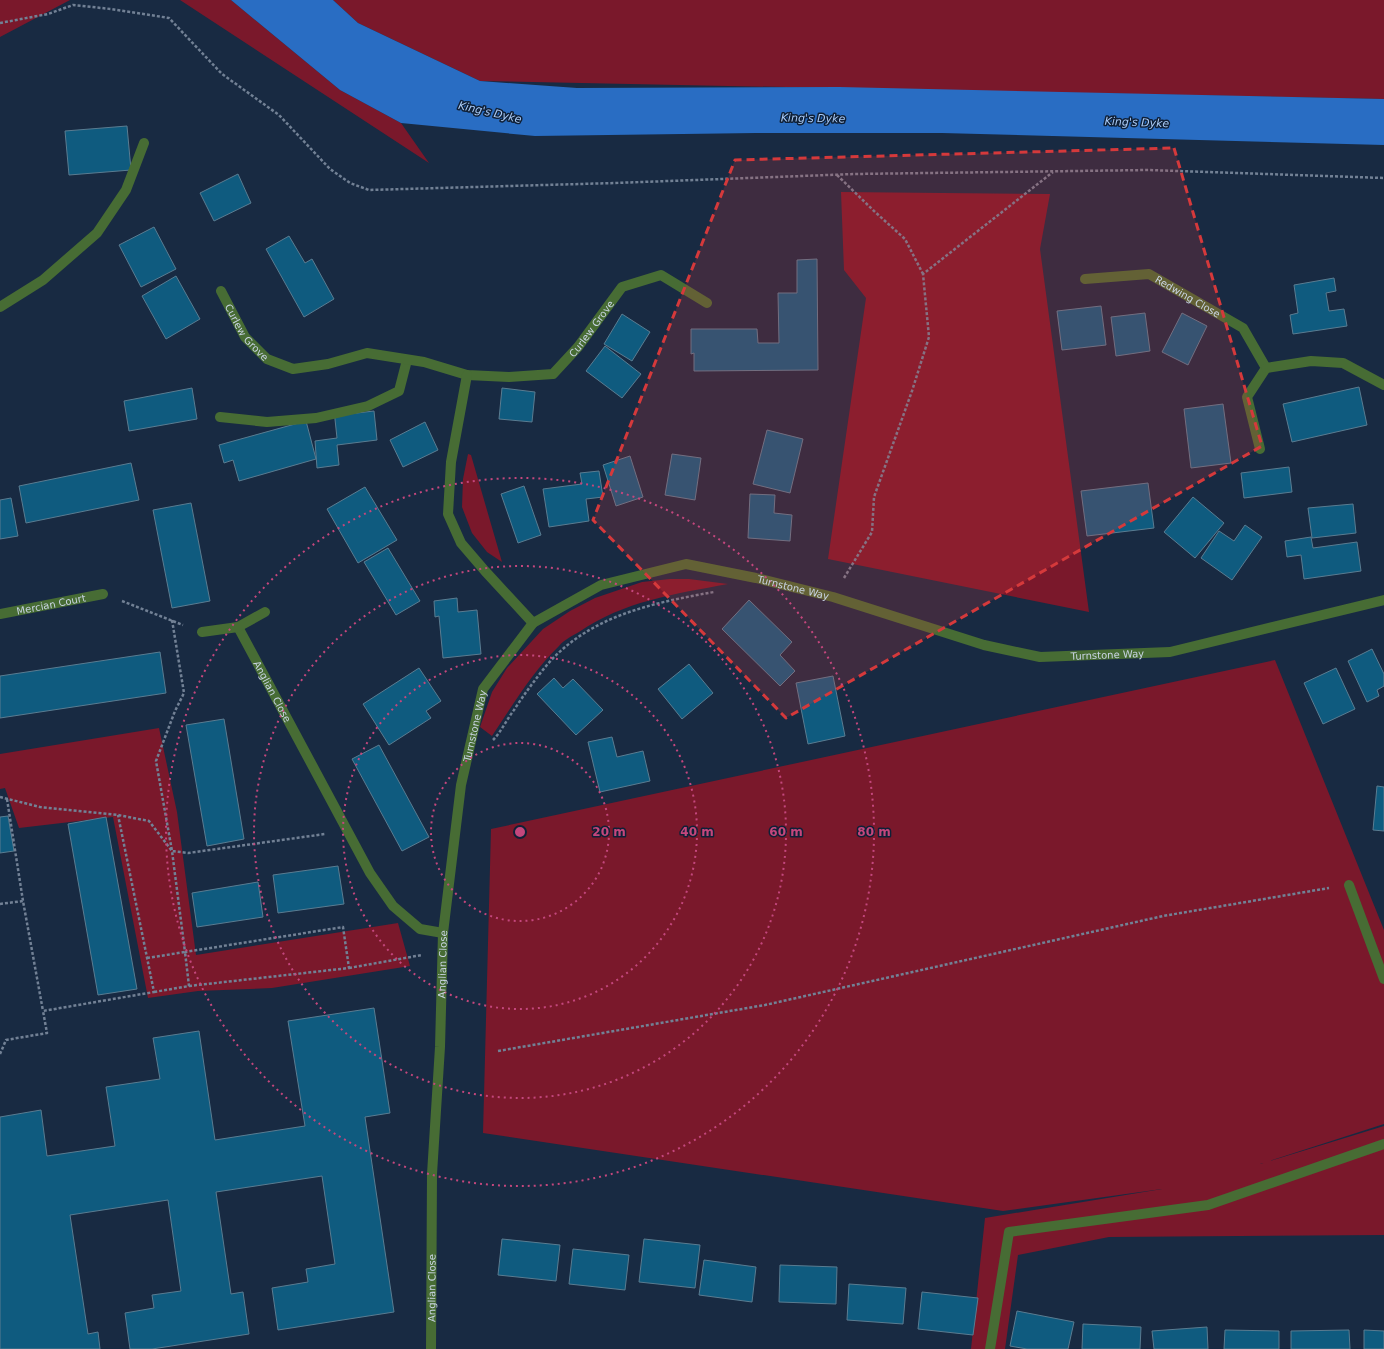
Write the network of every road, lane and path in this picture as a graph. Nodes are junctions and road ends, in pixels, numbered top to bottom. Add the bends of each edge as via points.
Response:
1 (0, 23) edge
2 (144, 144) dead end
3 (1053, 171) junction
4 (837, 175) junction
5 (1384, 178) edge
6 (923, 274) junction
7 (1086, 279) dead end
8 (221, 292) dead end
9 (707, 303) dead end
10 (0, 307) edge
11 (408, 360) junction
12 (1266, 368) junction
13 (467, 375) junction
14 (1384, 385) edge
15 (220, 417) dead end
16 (1260, 449) dead end
17 (714, 592) dead end
18 (103, 594) joint
19 (833, 597) junction
20 (1384, 600) edge
21 (265, 612) dead end
22 (0, 614) edge
23 (172, 620) junction
24 (533, 623) junction
25 (238, 627) junction
26 (202, 632) joint
27 (466, 761) junction
28 (0, 797) edge
29 (7, 798) junction
30 (118, 815) junction
31 (347, 830) junction
32 (172, 851) junction
33 (1349, 884) joint
34 (23, 901) junction
35 (0, 904) edge
36 (443, 933) junction
37 (185, 952) junction
38 (442, 952) junction
39 (147, 958) junction
40 (349, 968) junction
41 (1384, 979) edge
42 (189, 986) junction
43 (154, 992) junction
44 (43, 1011) junction
45 (498, 1051) dead end
46 (0, 1054) edge
47 (1384, 1144) edge
48 (431, 1349) edge
49 (990, 1349) edge

1 - 4 path via 48,14 73,5 169,18 222,74 279,115 330,169 350,183 369,190
2 - 10 street via 126,190 97,233 43,280
3 - 4 path
3 - 5 path via 1149,170
3 - 6 path
4 - 6 path via 905,240
6 - 19 path via 930,337 874,497 872,532
7 - 12 street, Redwing Close via 1149,274 1243,328
8 - 11 street, Curlew Grove via 245,337 267,359 293,369 328,364 367,353
9 - 13 street, Curlew Grove via 661,275 622,287 578,347 553,374 509,377
11 - 13 street, Curlew Grove via 424,362
11 - 15 street via 399,391 368,406 316,418 267,422
12 - 14 street via 1311,361 1343,363
12 - 16 street via 1247,397
13 - 24 street via 451,462 448,514 461,544
17 - 27 path via 668,600 622,614 593,628 563,648 523,695 495,738
18 - 22 street, Mercian Court
18 - 23 path
19 - 20 street, Turnstone Way via 984,645 1040,657 1170,652
19 - 24 street, Turnstone Way via 686,564 601,585
21 - 25 street
23 - 26 path
23 - 32 path via 184,692 156,761
24 - 27 street, Turnstone Way via 483,689
25 - 26 street
25 - 31 street, Anglian Close
27 - 36 street, Turnstone Way
28 - 29 path
29 - 30 path via 40,807
29 - 34 path
30 - 32 path via 149,820
30 - 39 path
31 - 32 path via 188,853
31 - 36 street, Anglian Close via 370,873 393,906 420,929
32 - 37 path
33 - 41 street
33 - 45 path via 1163,916 765,1005
34 - 35 path
34 - 44 path
36 - 38 street, Anglian Close
37 - 39 path
37 - 40 path via 343,927
37 - 42 path
38 - 40 path
38 - 48 street, Anglian Close via 440,1048 432,1174
39 - 43 path
40 - 42 path
42 - 43 path
43 - 44 path
44 - 46 path via 47,1033 6,1040
47 - 49 street via 1208,1205 1009,1232

